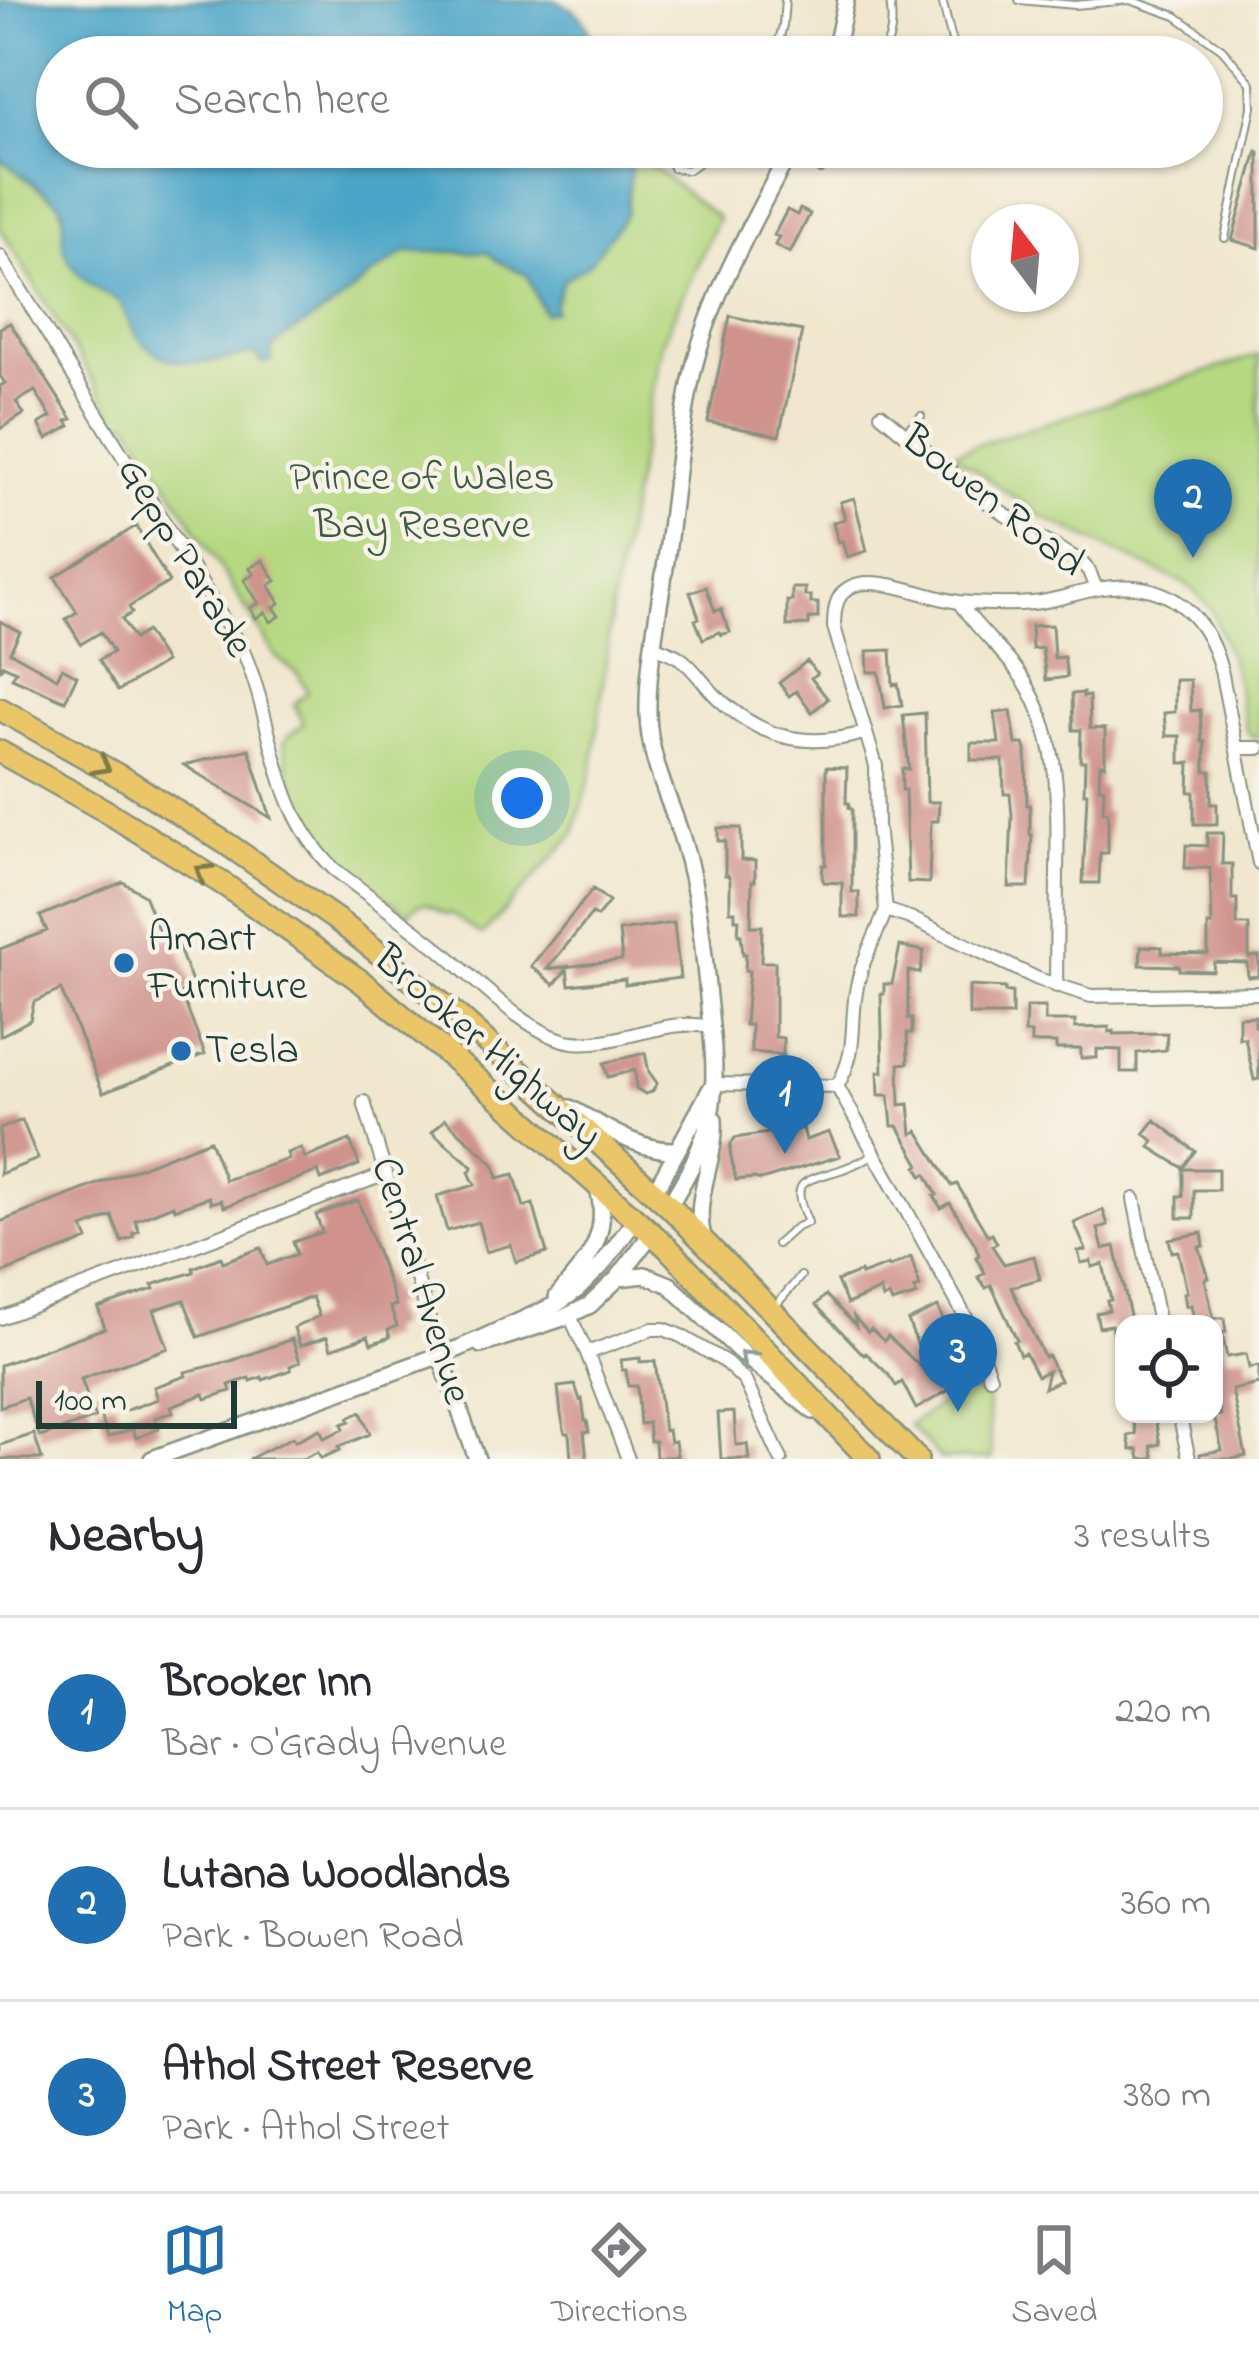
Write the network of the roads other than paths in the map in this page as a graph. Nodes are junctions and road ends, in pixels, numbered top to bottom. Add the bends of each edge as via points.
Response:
1 (784, 0) edge
2 (846, 0) edge
3 (890, 0) edge
4 (942, 0) edge
5 (1019, 0) edge
6 (780, 36) edge
7 (841, 36) edge
8 (889, 36) edge
9 (951, 36) edge
10 (1204, 36) edge
11 (1223, 50) edge
12 (781, 168) edge
13 (1225, 238) dead end
14 (0, 256) edge
15 (881, 413) dead end
16 (921, 416) dead end
17 (904, 432) junction
18 (1096, 589) junction
19 (959, 602) junction
20 (654, 646) junction
21 (0, 709) edge
22 (865, 734) junction
23 (1237, 748) junction
24 (1259, 748) edge
25 (0, 752) edge
26 (1259, 863) edge
27 (886, 910) junction
28 (1056, 986) junction
29 (1259, 993) edge
30 (711, 1027) junction
31 (837, 1086) junction
32 (712, 1090) junction
33 (546, 1096) junction
34 (364, 1102) dead end
35 (676, 1150) junction
36 (875, 1154) junction
37 (386, 1174) junction
38 (597, 1185) junction
39 (1135, 1199) dead end
40 (661, 1200) junction
41 (643, 1227) junction
42 (776, 1244) dead end
43 (706, 1245) junction
44 (801, 1276) dead end
45 (618, 1278) junction
46 (772, 1311) junction
47 (536, 1314) junction
48 (1157, 1315) edge
49 (569, 1316) junction
50 (0, 1318) edge
51 (460, 1348) junction
52 (587, 1353) junction
53 (440, 1354) junction
54 (990, 1376) dead end
55 (1181, 1423) edge
56 (840, 1430) junction
57 (152, 1459) edge
58 (477, 1459) edge
59 (628, 1459) edge
60 (781, 1459) edge
61 (868, 1459) edge
62 (917, 1459) edge
63 (1189, 1459) edge

1 - 6 lane
2 - 7 street
3 - 8 lane
4 - 9 lane
5 - 10 lane via 1130,0
11 - 13 lane via 1251,83 1252,107
12 - 20 street via 711,314 692,378
14 - 30 street, Gepp Parade via 244,653 287,802 320,856 552,1037 586,1043
15 - 17 street, Bowen Road
16 - 17 lane
17 - 18 street, Bowen Road via 987,502 1079,560
18 - 19 street via 1030,603
18 - 23 street, Bowen Road via 1163,594 1202,623
19 - 22 street via 873,583 841,593 834,627
19 - 28 street via 1029,689 1056,770
20 - 22 street via 680,658 748,722 782,737 812,742
20 - 30 street via 650,740 698,897
21 -> 33 highway, Brooker Highway via 128,781 341,923
22 - 27 street via 876,766
23 - 24 street
23 - 26 street, Bowen Road
38 -> 25 highway, Brooker Highway via 362,982 225,885
27 - 28 street
27 - 31 street via 862,968 850,1064
28 - 29 street via 1090,996
30 - 32 street
31 - 32 street
31 - 36 street
32 - 35 street
32 - 40 street via 700,1146
32 - 43 street via 714,1151 699,1212
33 - 35 street via 642,1145
33 - 40 highway, Brooker Highway
34 - 37 street, Central Avenue
35 - 40 street
36 - 42 lane via 803,1181 797,1200 808,1222
36 - 54 street
37 - 50 street
37 - 53 street, Central Avenue
38 - 41 highway, Brooker Highway
38 - 47 street via 603,1215 595,1246
39 - 48 street
40 - 41 highway
40 - 43 highway, Brooker Highway
41 - 45 street
41 - 47 street via 578,1289
41 - 56 highway, Brooker Highway
43 - 46 highway, Brooker Highway
44 - 46 lane
45 - 49 street
56 -> 45 street via 670,1285 645,1275
46 - 62 highway, Brooker Highway
47 - 51 street
49 - 51 street
49 - 52 street
51 - 53 street
52 - 59 street
52 - 60 street via 652,1329 681,1336 745,1381
53 - 57 street
53 - 58 street, Central Avenue
55 - 63 street
56 - 61 highway, Brooker Highway

